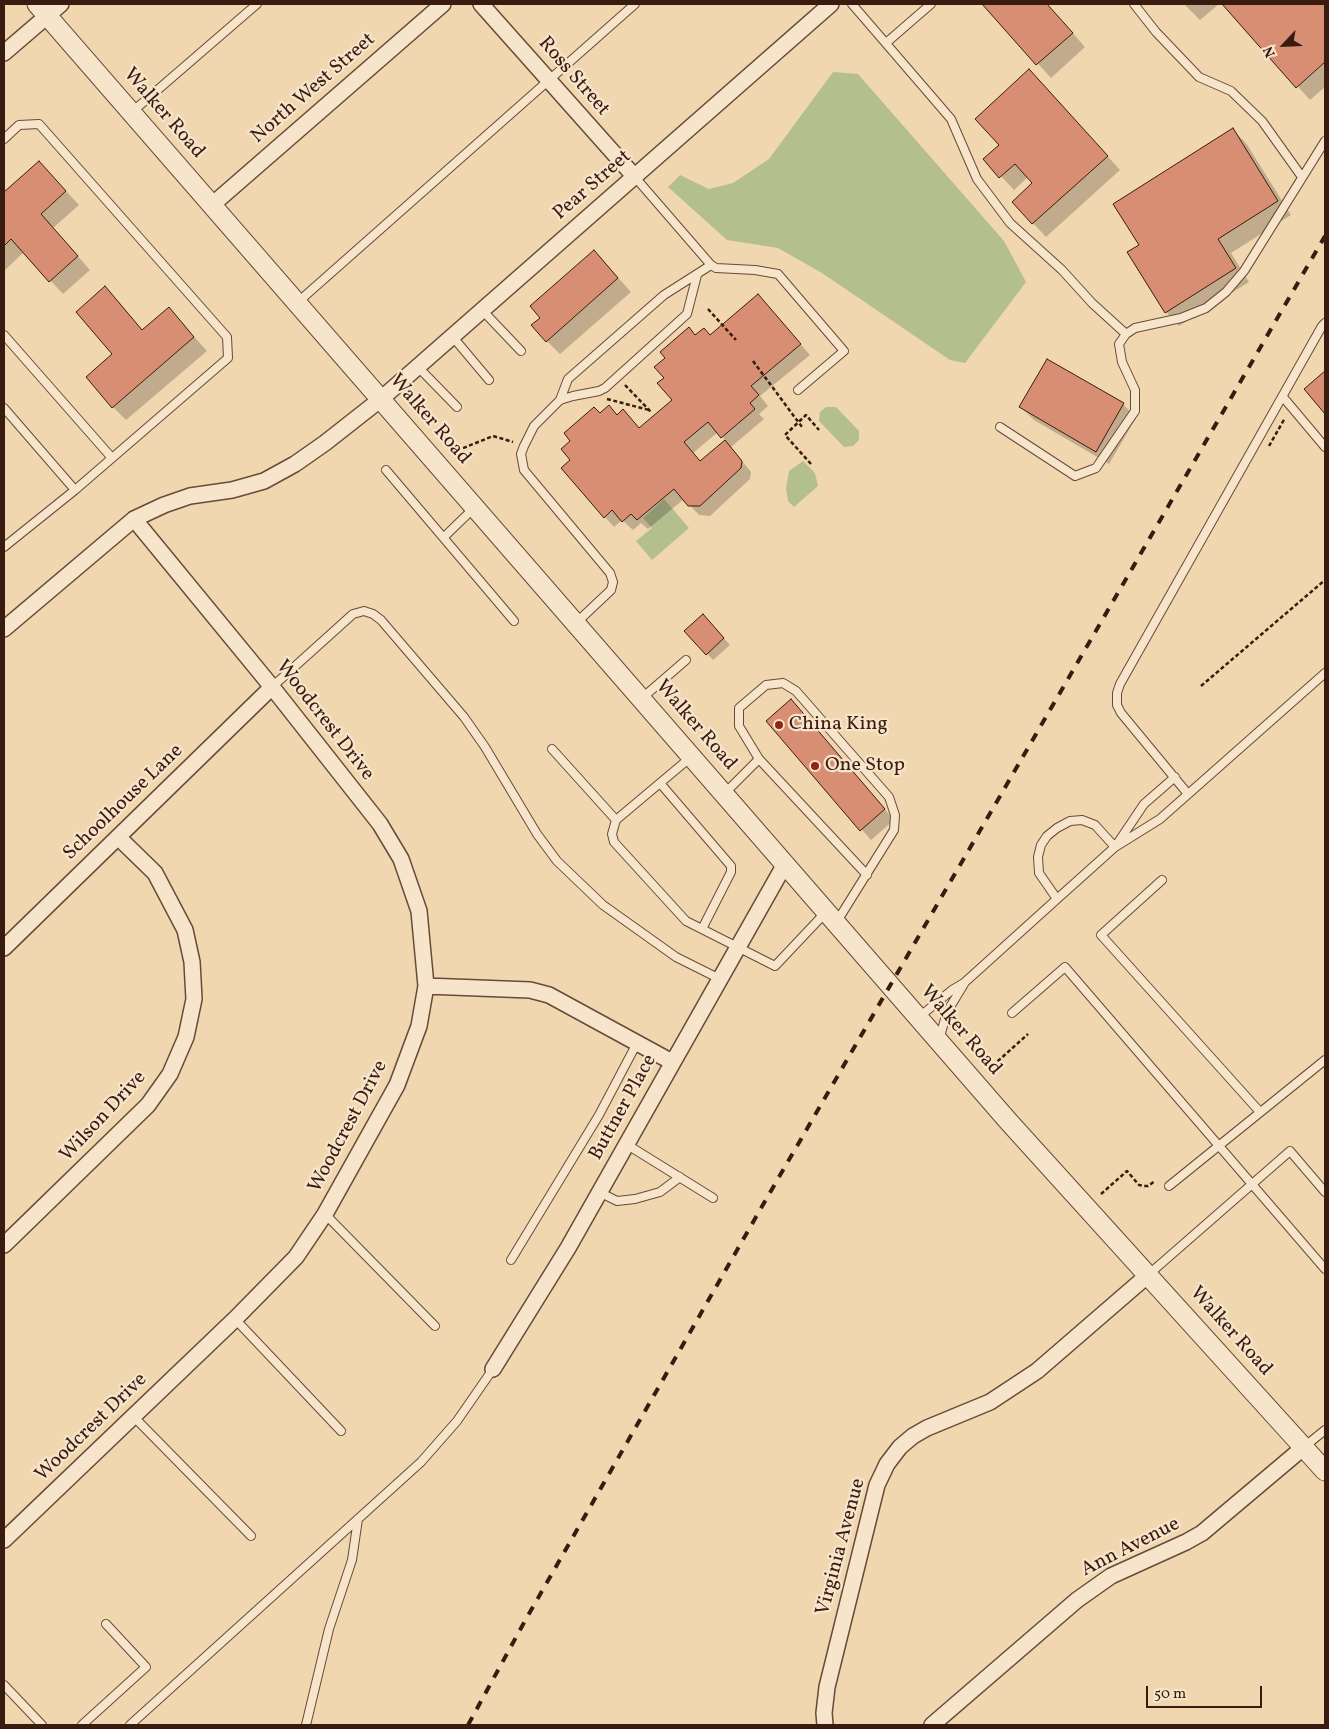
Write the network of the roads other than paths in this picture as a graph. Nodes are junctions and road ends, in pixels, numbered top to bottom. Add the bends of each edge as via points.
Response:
1 (257, 4) edge
2 (443, 4) edge
3 (481, 4) edge
4 (635, 4) edge
5 (831, 4) edge
6 (852, 4) edge
7 (931, 4) edge
8 (1134, 4) edge
9 (48, 8) edge
10 (886, 43) junction
11 (4, 53) edge
12 (549, 80) junction
13 (132, 113) junction
14 (4, 138) edge
15 (1325, 141) edge
16 (634, 176) junction
17 (1302, 177) junction
18 (212, 205) junction
19 (711, 265) junction
20 (697, 275) junction
21 (297, 303) junction
22 (482, 310) junction
23 (1325, 323) edge
24 (1126, 334) junction
25 (4, 335) edge
26 (452, 336) junction
27 (521, 351) dead end
28 (418, 366) junction
29 (489, 380) dead end
30 (798, 390) dead end
31 (1282, 397) junction
32 (381, 399) junction
33 (560, 400) junction
34 (457, 407) dead end
35 (4, 408) edge
36 (1000, 427) dead end
37 (1325, 446) edge
38 (112, 458) junction
39 (386, 470) dead end
40 (75, 490) junction
41 (475, 507) junction
42 (134, 519) junction
43 (444, 537) junction
44 (4, 547) edge
45 (514, 621) dead end
46 (576, 623) junction
47 (4, 629) edge
48 (686, 660) dead end
49 (1325, 673) edge
50 (272, 687) junction
51 (641, 699) junction
52 (552, 749) dead end
53 (692, 757) junction
54 (759, 759) junction
55 (1175, 778) junction
56 (660, 783) junction
57 (724, 794) junction
58 (1188, 794) junction
59 (616, 820) junction
60 (118, 837) junction
61 (1115, 847) junction
62 (785, 864) junction
63 (867, 875) junction
64 (1162, 880) dead end
65 (1057, 900) junction
66 (831, 918) junction
67 (702, 929) junction
68 (738, 947) junction
69 (4, 948) edge
70 (720, 979) junction
71 (964, 983) junction
72 (426, 986) junction
73 (1012, 1013) dead end
74 (918, 1018) junction
75 (939, 1042) junction
76 (637, 1043) junction
77 (1324, 1060) edge
78 (672, 1062) junction
79 (1260, 1112) junction
80 (626, 1144) junction
81 (1219, 1145) junction
82 (680, 1177) junction
83 (1252, 1184) junction
84 (1169, 1186) dead end
85 (599, 1192) junction
86 (1325, 1192) edge
87 (713, 1198) dead end
88 (325, 1214) junction
89 (4, 1245) edge
90 (511, 1260) dead end
91 (1325, 1269) edge
92 (1148, 1275) junction
93 (235, 1319) junction
94 (436, 1326) dead end
95 (493, 1369) joint
96 (133, 1416) junction
97 (1325, 1430) edge
98 (341, 1431) dead end
99 (1304, 1447) junction
100 (1325, 1471) edge
101 (358, 1519) junction
102 (251, 1536) dead end
103 (4, 1540) edge
104 (106, 1624) dead end
105 (4, 1685) edge
106 (42, 1725) edge
107 (82, 1725) edge
108 (130, 1725) edge
109 (306, 1725) edge
110 (825, 1725) edge
111 (932, 1725) edge

1 - 13 lane
2 - 18 street, North West Street
3 - 12 street, Ross Street
4 - 12 lane
5 - 16 street, Pear Street
6 - 10 lane
7 - 10 lane
8 - 17 lane via 1199,77 1231,91 1262,121
9 - 11 street
9 - 13 street, Walker Road
10 - 24 lane via 951,118 976,179 1010,223
12 - 16 street, Ross Street
12 - 21 lane
13 - 18 street, Walker Road
14 - 38 lane via 19,125 39,124 227,337 228,358
15 - 17 lane
16 - 19 lane
16 - 22 street, Pear Street
17 - 24 lane via 1244,271 1226,292 1206,308 1181,318 1135,328
18 - 21 street, Walker Road
19 - 20 lane
19 - 30 lane via 778,274 844,351
20 - 33 lane via 664,295 568,379
20 - 33 lane via 687,314 604,388
21 - 32 street, Walker Road
22 - 26 street, Pear Street
22 - 27 lane
23 - 31 lane
24 - 36 lane via 1119,344 1122,362 1135,390 1135,411 1096,468 1075,476
25 - 38 lane
26 - 28 street, Pear Street
26 - 29 lane
28 - 32 street, Pear Street
28 - 34 lane
31 - 37 lane
31 - 55 lane via 1117,693 1121,713
32 - 41 street, Walker Road
32 - 42 street, Pear Street via 295,464 264,480 232,490 190,496
33 - 46 lane via 534,426 521,454 524,470 610,573 611,590
35 - 40 lane
38 - 40 lane
39 - 43 lane
40 - 44 lane
41 - 43 lane
41 - 46 street, Walker Road
42 - 47 street, Pear Street
42 - 50 street, Woodcrest Drive
43 - 45 lane
46 - 51 street, Walker Road
48 - 51 lane
49 - 58 lane
50 - 60 street, Schoolhouse Lane
50 - 70 lane via 353,614 364,611 373,614 464,717 557,862 603,905 676,956
50 - 72 street, Woodcrest Drive via 380,824 401,859 419,911
51 - 53 street, Walker Road
52 - 59 lane
53 - 56 lane
53 - 57 street, Walker Road
54 - 57 lane
54 - 63 lane
54 - 63 lane via 739,726 739,708 766,685 783,683 796,691 889,796 895,815 894,830
55 - 58 lane
55 - 61 lane via 1144,804
56 - 59 lane
56 - 67 lane via 731,866 731,872
57 - 62 street, Walker Road
58 - 61 lane via 1160,819
59 - 67 lane via 612,834 614,842 686,921
60 - 69 street, Schoolhouse Lane
60 - 89 street, Wilson Drive via 155,874 185,930 192,962 194,999 186,1037 170,1074 148,1104
61 - 65 lane
61 - 65 lane via 1095,825 1082,820 1070,822 1047,836 1038,857 1039,873
62 - 66 street, Walker Road
62 - 68 street, Buttner Place
63 - 66 lane
64 - 79 lane via 1101,936
65 - 71 lane
66 - 68 lane via 775,966
66 - 74 street, Walker Road
67 - 68 lane
68 - 70 street, Buttner Place
70 - 78 street, Buttner Place
71 - 74 lane
71 - 75 lane via 947,1012
72 - 76 street via 530,990 549,995
72 - 88 street, Woodcrest Drive via 418,1026 397,1085
73 - 81 lane via 1066,967
74 - 75 street, Walker Road
75 - 92 street, Walker Road
76 - 78 street
76 - 90 lane via 599,1115
77 - 79 lane
78 - 80 street, Buttner Place
79 - 81 lane
80 - 82 lane
80 - 85 street, Buttner Place
81 - 83 lane
81 - 84 lane
82 - 85 lane via 660,1192 635,1200 617,1201
82 - 87 lane
83 - 86 lane via 1290,1151
83 - 91 lane
83 - 92 lane
85 - 95 street, Buttner Place
88 - 93 street, Woodcrest Drive via 296,1257
88 - 94 lane
92 - 99 street, Walker Road
92 - 110 street, Virginia Avenue via 1037,1371 990,1402 913,1436 887,1464 877,1485 827,1687
93 - 96 street, Woodcrest Drive
93 - 98 lane
95 - 101 lane via 457,1421 421,1462
96 - 102 lane
96 - 103 street, Woodcrest Drive
97 - 99 lane
99 - 100 street, Walker Road
99 - 111 street, Ann Avenue via 1202,1533 1111,1576 1077,1600
101 - 108 lane
101 - 109 lane via 352,1560 328,1629
104 - 107 lane via 146,1667
105 - 106 lane

